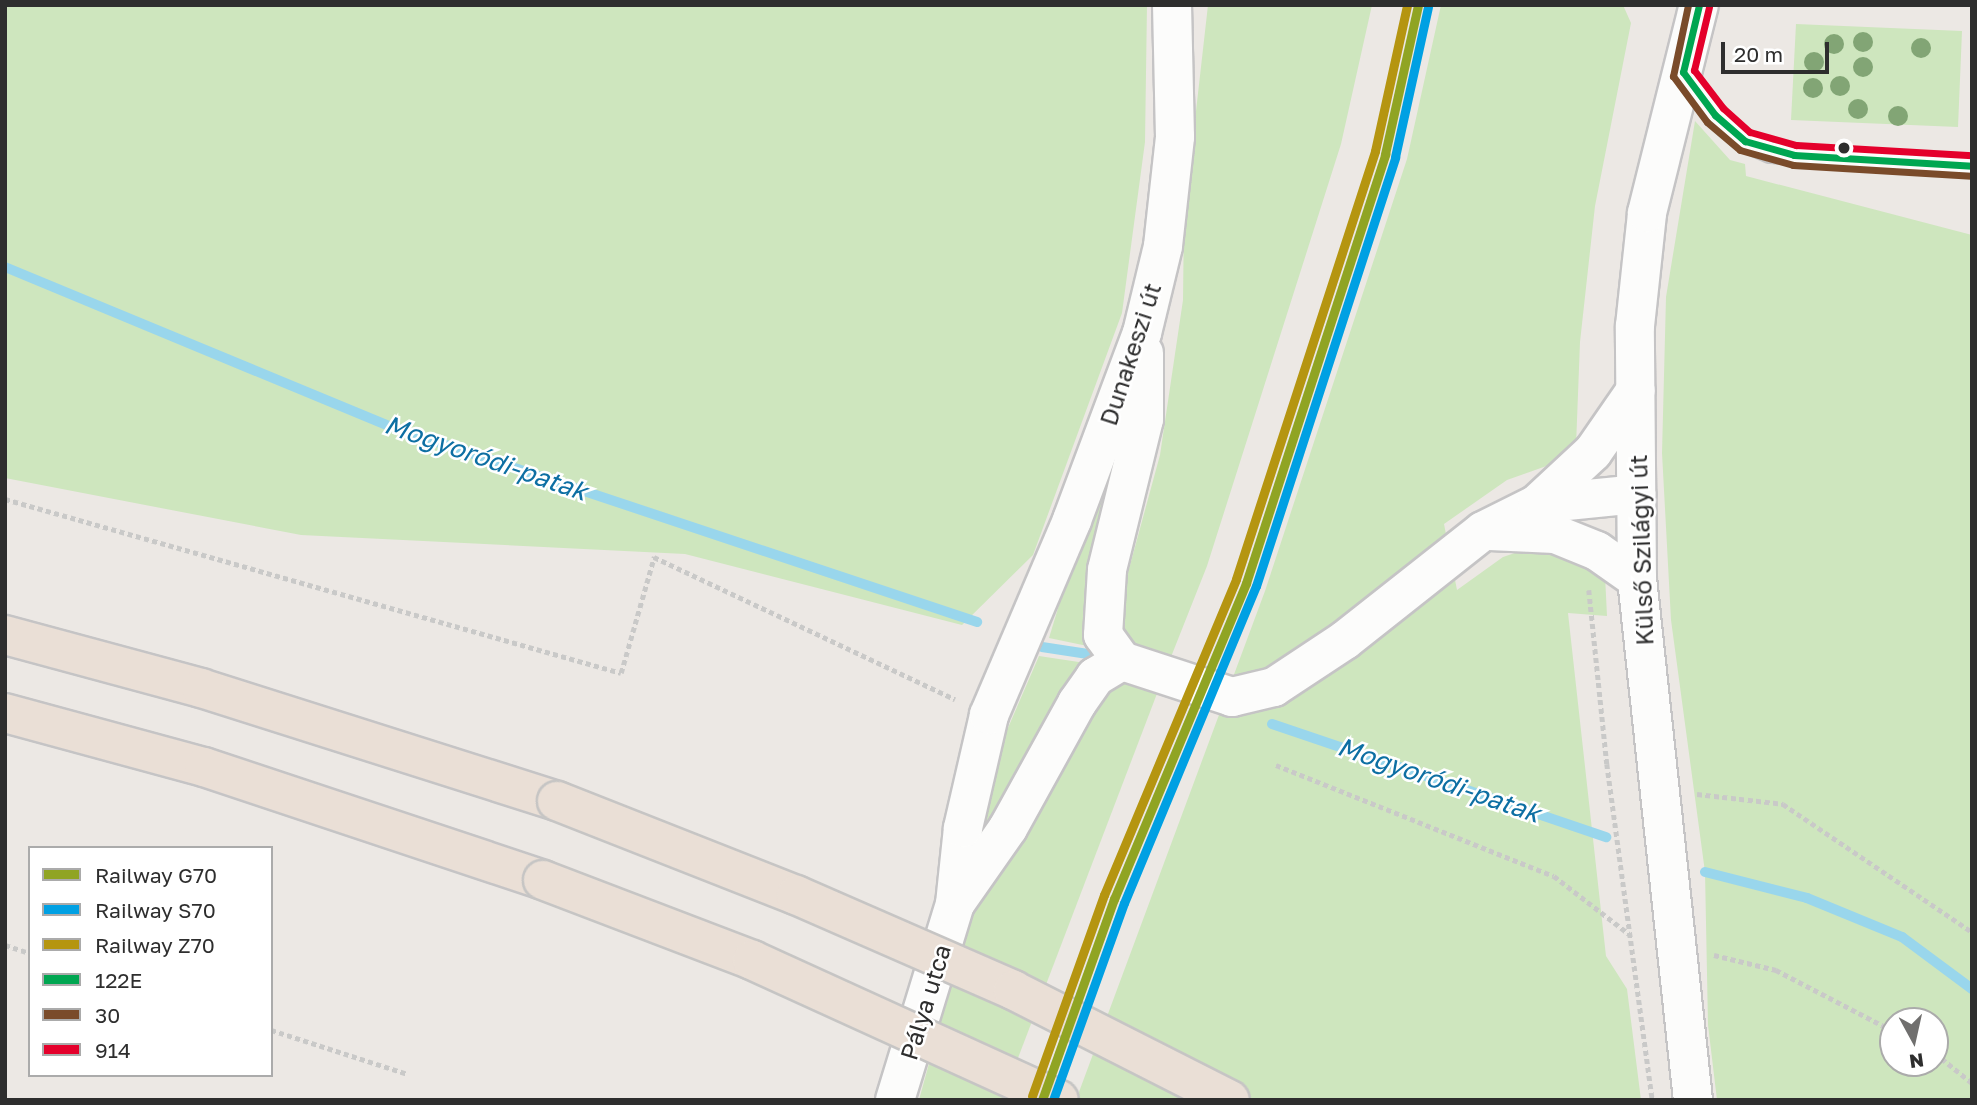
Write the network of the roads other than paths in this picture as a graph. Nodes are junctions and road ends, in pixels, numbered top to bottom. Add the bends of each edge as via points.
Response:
1 (1172, 5) edge
2 (1699, 5) edge
3 (1683, 72) junction
4 (1972, 166) edge
5 (1142, 333) junction
6 (1636, 390) junction
7 (1637, 494) junction
8 (1537, 504) junction
9 (1483, 531) junction
10 (1637, 579) junction
11 (5, 635) edge
12 (1122, 661) junction
13 (5, 713) edge
14 (955, 904) junction
15 (895, 1100) edge
16 (1059, 1100) edge
17 (1230, 1100) edge
18 (1693, 1100) edge

1 - 5 street, Dunakeszi út via 1175,138 1163,246
2 - 3 street, Külső Szilágyi út
3 - 4 lane via 1715,115 1745,141 1771,152
3 - 6 street, Külső Szilágyi út via 1647,213 1635,326
5 - 12 street via 1144,419 1107,570 1103,635
5 - 14 street, Dunakeszi út via 1072,520 995,700 963,828
6 - 7 street, Külső Szilágyi út
6 - 8 street via 1593,452
7 - 8 street
7 - 10 street, Külső Szilágyi út
8 - 9 street
9 - 10 street via 1555,534 1597,551
9 - 12 street via 1345,640 1273,687 1232,697
10 - 18 street, Külső Szilágyi út
11 - 17 highway, bridge via 214,692 557,801 796,895 1013,990
12 - 14 street via 1095,677 1077,703 1008,828
13 - 16 highway, bridge via 229,775 543,880 752,960
14 - 15 street, Pálya utca

